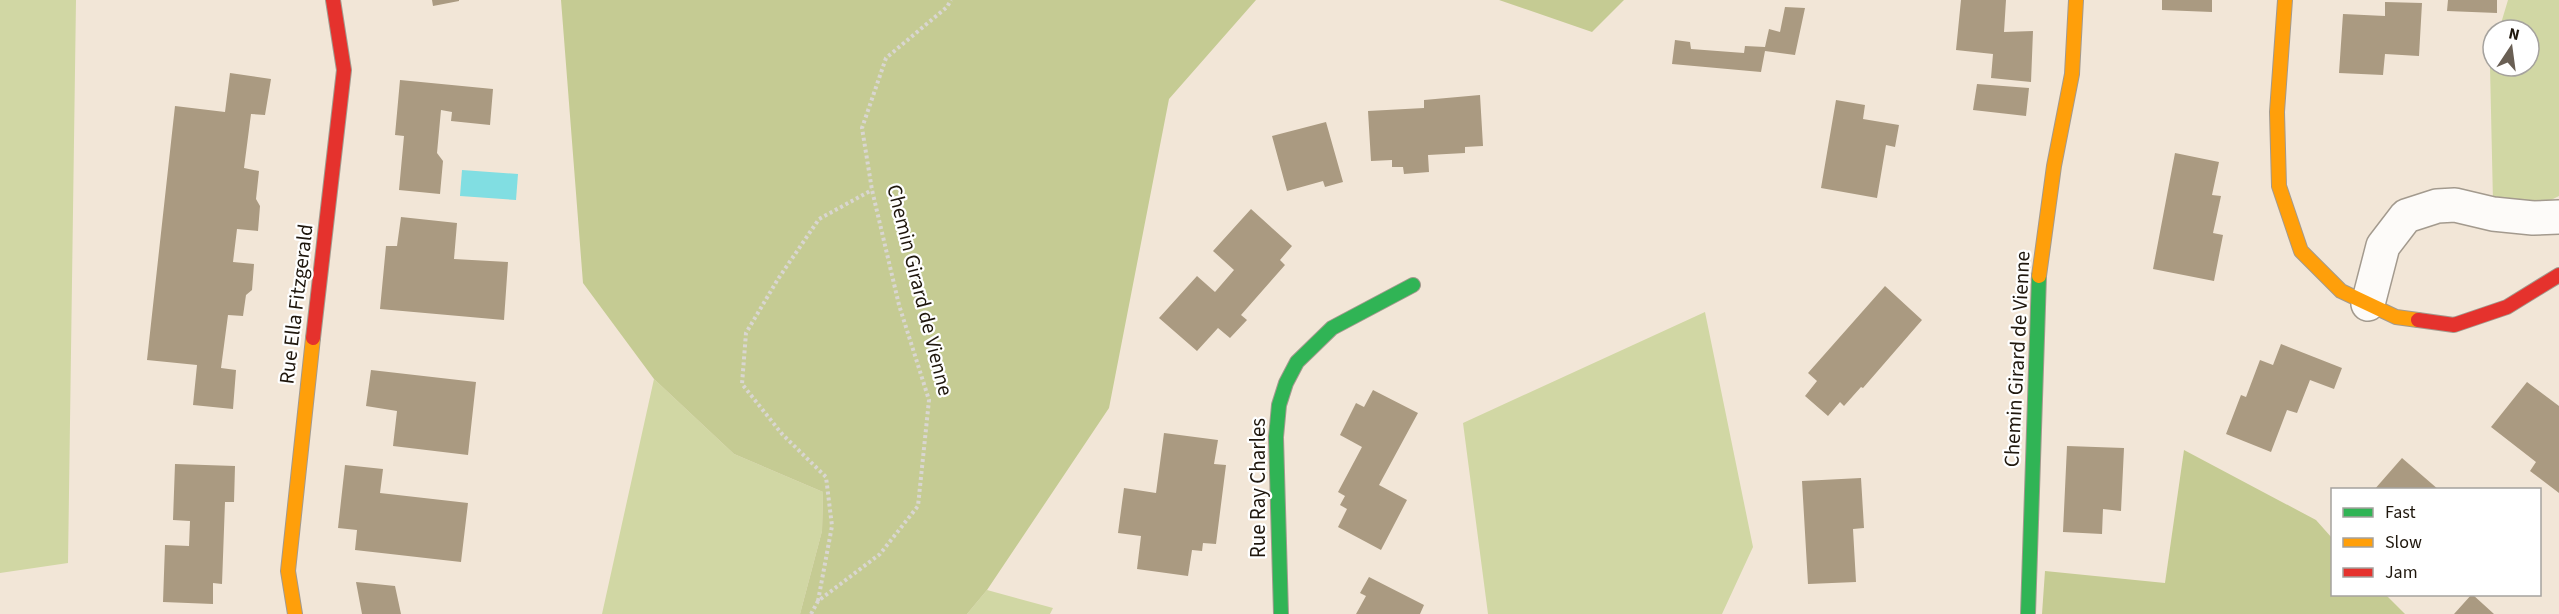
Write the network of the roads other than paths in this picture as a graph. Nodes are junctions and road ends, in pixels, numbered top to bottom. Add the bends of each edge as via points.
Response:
1 (333, 0) edge
2 (2076, 0) edge
3 (2285, 0) edge
4 (2559, 217) edge
5 (2559, 275) edge
6 (1413, 285) dead end
7 (2368, 304) junction
8 (295, 614) edge
9 (1281, 614) edge
10 (2028, 614) edge

1 - 8 street, Rue Ella Fitzgerald via 344,70 291,531 288,571
2 - 10 street, Chemin Girard de Vienne via 2072,74 2054,166 2038,284
3 - 7 street via 2277,112 2279,186 2301,250 2341,291
4 - 7 street via 2493,214 2455,206 2437,206 2406,216 2383,246
5 - 7 street via 2507,306 2454,325 2396,317
6 - 9 street, Rue Ray Charles via 1332,328 1311,346 1286,383 1276,437

